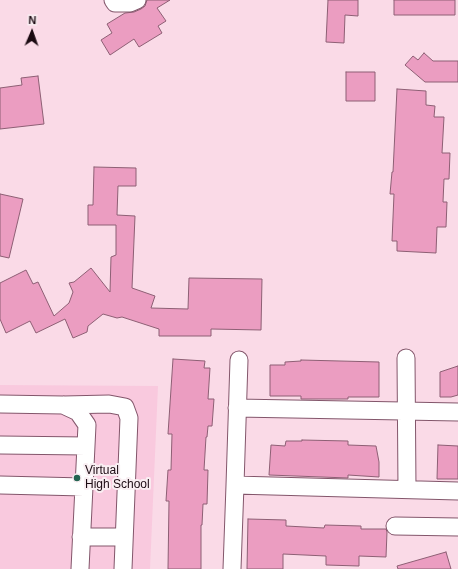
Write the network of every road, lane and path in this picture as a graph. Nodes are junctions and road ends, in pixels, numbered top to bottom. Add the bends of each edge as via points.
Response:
1 (113, 0) edge
2 (138, 0) edge
3 (406, 358) dead end
4 (239, 360) dead end
5 (0, 404) edge
6 (63, 405) junction
7 (238, 408) junction
8 (407, 411) junction
9 (458, 412) edge
10 (0, 445) edge
11 (86, 446) junction
12 (0, 485) edge
13 (235, 485) junction
14 (84, 487) junction
15 (408, 489) junction
16 (458, 490) edge
17 (395, 526) dead end
18 (458, 527) edge
19 (81, 537) junction
20 (124, 537) junction
21 (80, 569) edge
22 (123, 569) edge
23 (232, 569) edge

1 - 2 lane via 115,3 130,3
3 - 8 lane
4 - 7 lane
5 - 6 lane
6 - 11 lane via 78,412 87,425
6 - 20 lane via 109,404 125,407 129,418
7 - 8 lane
7 - 13 lane
8 - 9 lane
8 - 15 lane
10 - 11 lane
11 - 14 lane
12 - 14 lane
13 - 15 lane
13 - 23 lane
14 - 19 lane
15 - 16 lane
17 - 18 lane
19 - 20 lane
19 - 21 lane
20 - 22 lane

